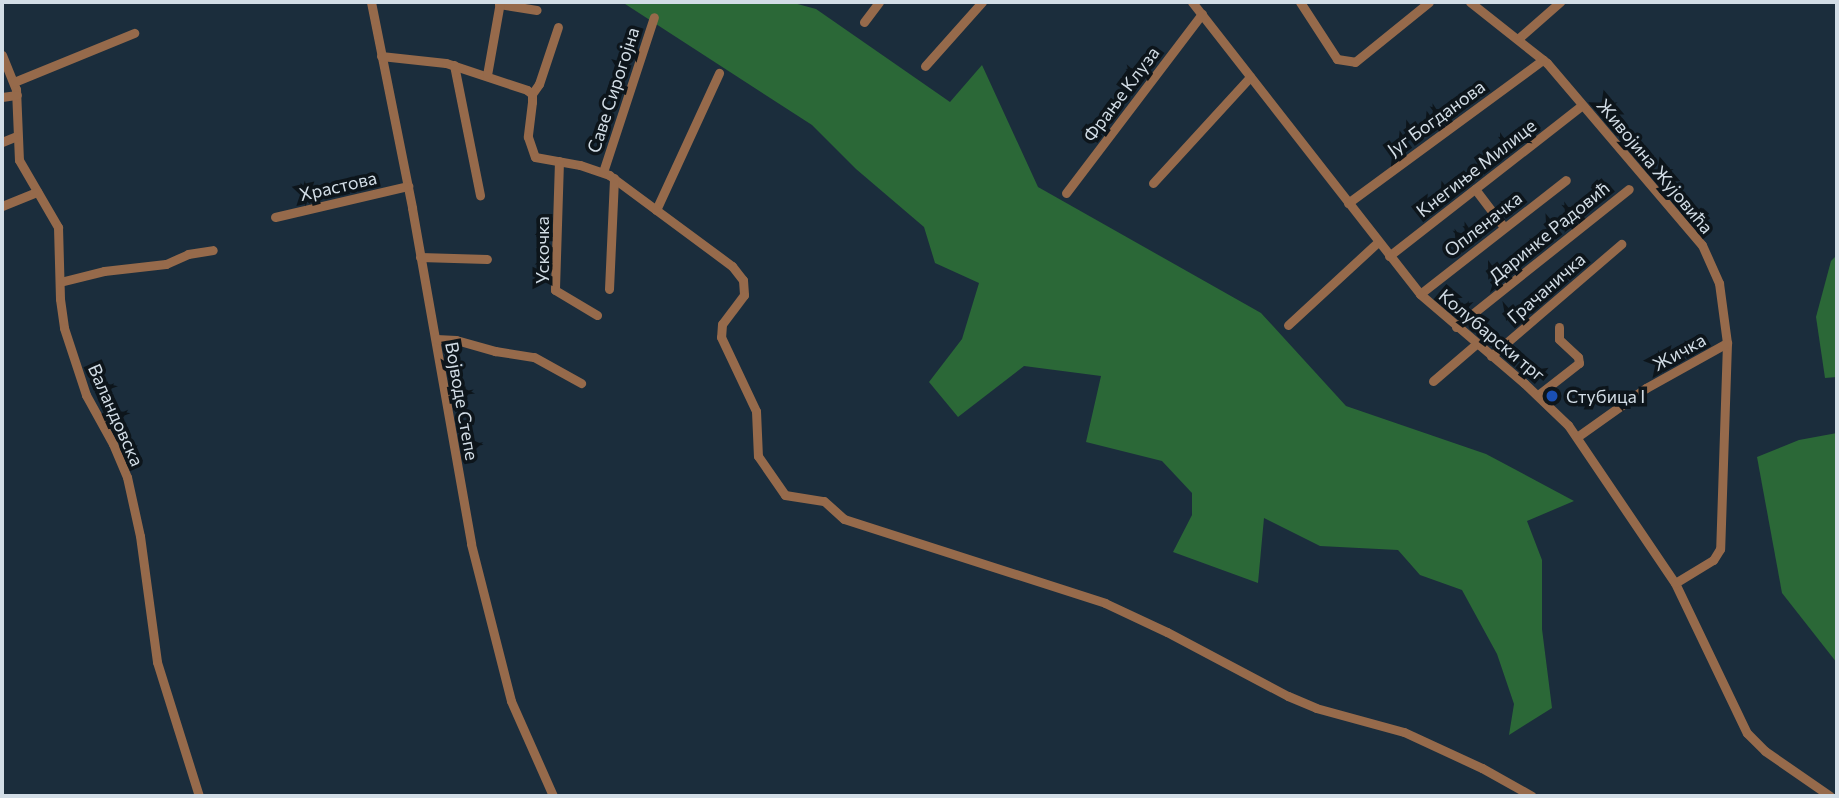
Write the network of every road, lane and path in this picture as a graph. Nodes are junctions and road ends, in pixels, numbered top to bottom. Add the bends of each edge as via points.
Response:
1 (371, 2) edge
2 (879, 2) edge
3 (982, 2) edge
4 (1192, 2) edge
5 (1299, 2) edge
6 (1429, 2) edge
7 (1470, 2) edge
8 (1560, 2) edge
9 (500, 3) edge
10 (537, 10) dead end
11 (1202, 14) junction
12 (654, 17) dead end
13 (864, 22) dead end
14 (558, 27) dead end
15 (134, 33) dead end
16 (1519, 38) junction
17 (2, 55) edge
18 (381, 56) junction
19 (1543, 60) junction
20 (454, 65) junction
21 (925, 66) dead end
22 (719, 74) dead end
23 (487, 75) junction
24 (1250, 77) junction
25 (14, 82) junction
26 (532, 94) junction
27 (17, 95) junction
28 (2, 97) edge
29 (1582, 105) junction
30 (17, 136) junction
31 (2, 142) edge
32 (559, 162) junction
33 (603, 172) junction
34 (614, 178) junction
35 (1566, 180) dead end
36 (1153, 183) dead end
37 (408, 186) junction
38 (1629, 188) dead end
39 (1475, 189) junction
40 (37, 192) junction
41 (1066, 193) dead end
42 (480, 195) dead end
43 (1349, 203) junction
44 (2, 206) edge
45 (656, 210) junction
46 (275, 218) dead end
47 (1504, 227) junction
48 (1378, 242) junction
49 (1621, 244) dead end
50 (213, 250) dead end
51 (1389, 256) junction
52 (420, 257) junction
53 (487, 259) dead end
54 (60, 282) junction
55 (609, 289) dead end
56 (1420, 294) junction
57 (597, 315) dead end
58 (1288, 325) dead end
59 (1456, 327) junction
60 (1559, 327) dead end
61 (436, 339) junction
62 (1727, 343) junction
63 (1476, 344) junction
64 (1491, 356) junction
65 (1433, 381) dead end
66 (581, 383) dead end
67 (1538, 395) junction
68 (1577, 437) junction
69 (1675, 583) junction
70 (1818, 788) junction
71 (199, 796) edge
72 (553, 796) edge
73 (1532, 796) edge
74 (1812, 796) edge
75 (1830, 796) edge

1 - 18 street, Војводе Степе
2 - 13 street
3 - 21 street
4 - 11 street, Колубарски трг
5 - 6 street via 1336,59 1355,62
7 - 16 street, Живојина Жујовића
8 - 16 street
9 - 10 street
9 - 23 street
11 - 24 street, Колубарски трг
11 - 41 street, Фрање Клуза
12 - 33 street, Саве Сирогојна
14 - 26 street
15 - 25 street
16 - 19 street, Живојина Жујовића
17 - 25 street, Валандовска
18 - 20 street
18 - 37 street, Војводе Степе
19 - 29 street, Живојина Жујовића
19 - 43 street, Југ Богданова
20 - 23 street
20 - 42 street
22 - 45 street
23 - 26 street
24 - 36 street
24 - 43 street, Колубарски трг
25 - 27 street, Валандовска
26 - 32 street via 528,137 532,153
27 - 28 street
27 - 30 street, Валандовска
29 - 39 street, Кнегиње Милице
29 - 62 street, Живојина Жујовића via 1702,245 1719,283
30 - 31 street
30 - 40 street, Валандовска via 19,160
32 - 33 street
32 - 57 street, Ускочка via 555,290
33 - 34 street
34 - 45 street
34 - 55 street
35 - 47 street, Опленачка
37 - 46 street, Храстова
37 - 52 street, Војводе Степе
38 - 59 street, Даринке Радовић
39 - 47 street
39 - 51 street, Кнегиње Милице
40 - 44 street
40 - 54 street, Валандовска via 58,227
43 - 48 street, Колубарски трг
45 - 73 street via 713,251 743,280 744,295 722,324 721,337 756,411 758,456 785,495 824,501 845,519 1105,603 1289,696 1404,732
47 - 56 street, Опленачка
48 - 51 street, Колубарски трг
48 - 58 street
49 - 64 street, Грачаничка
50 - 54 street via 166,264
51 - 56 street, Колубарски трг
52 - 53 street
52 - 61 street, Војводе Степе
54 - 71 street, Валандовска via 64,328 86,395 127,477 157,662
56 - 59 street, Колубарски трг
59 - 63 street, Колубарски трг
60 - 67 street via 1559,339 1579,363
61 - 66 street via 534,357
61 - 72 street, Војводе Степе via 478,570 511,701
62 - 68 street, Жичка via 1647,388
62 - 69 street, Живојина Жујовића via 1720,549 1713,560
63 - 64 street, Колубарски трг
63 - 65 street
64 - 67 street, Колубарски трг
67 - 68 street, Колубарски трг
68 - 69 street, Колубарски трг
69 - 70 street, Колубарски трг via 1747,733
70 - 74 street
70 - 75 street, Колубарски трг

